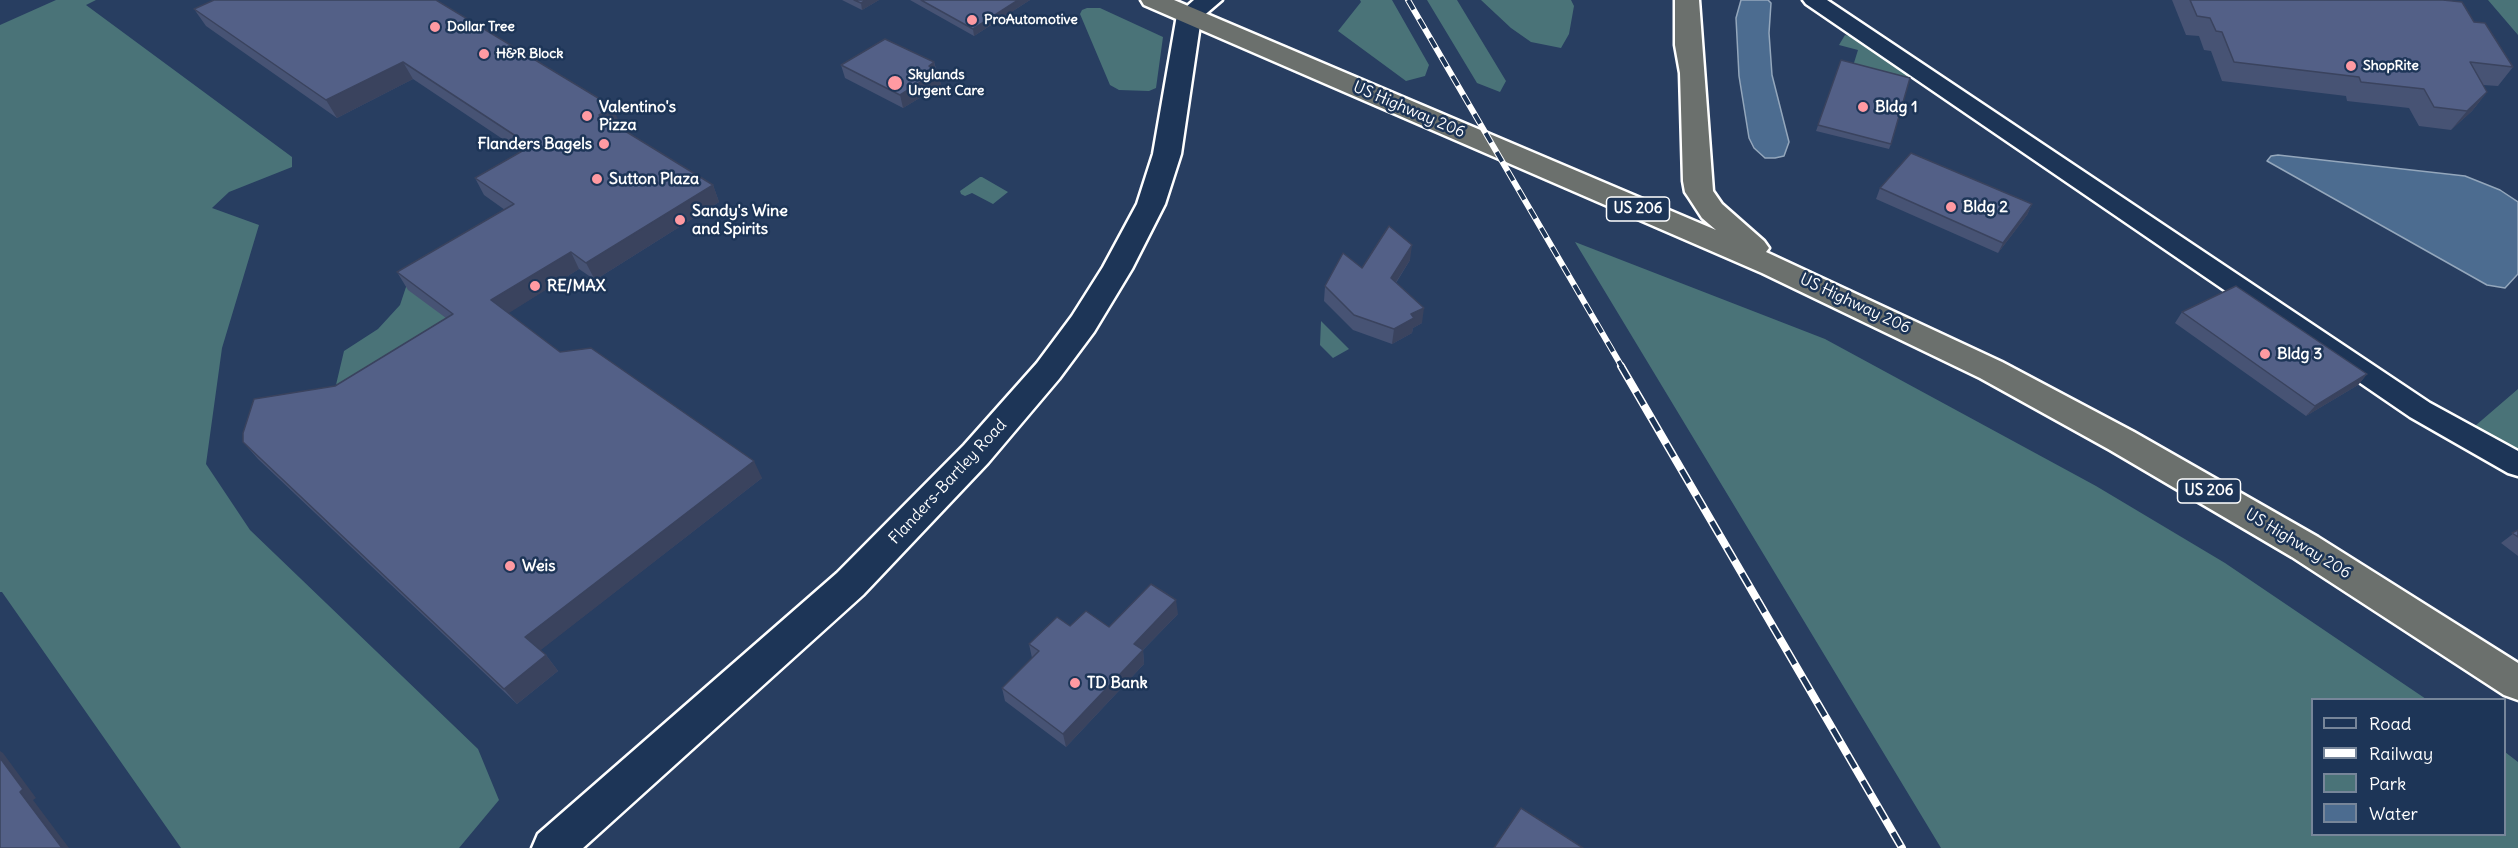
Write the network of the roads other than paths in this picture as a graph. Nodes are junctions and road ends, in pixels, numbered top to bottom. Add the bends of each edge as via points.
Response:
1 (1153, 0) edge
2 (1687, 0) edge
3 (1813, 0) edge
4 (1200, 8) edge
5 (1773, 266) junction
6 (2518, 465) edge
7 (2518, 683) edge
8 (553, 848) edge

1 - 4 highway, US Highway 206 / US 206
2 - 5 highway via 1700,192 1712,211
3 - 6 street via 2420,410
4 - 5 highway, US Highway 206 / US 206
4 - 8 street, Flanders-Bartley Road via 1159,184 1118,269 1065,350 976,454 850,584
5 - 7 highway, US Highway 206 / US 206 via 1991,370 2122,441 2305,547

